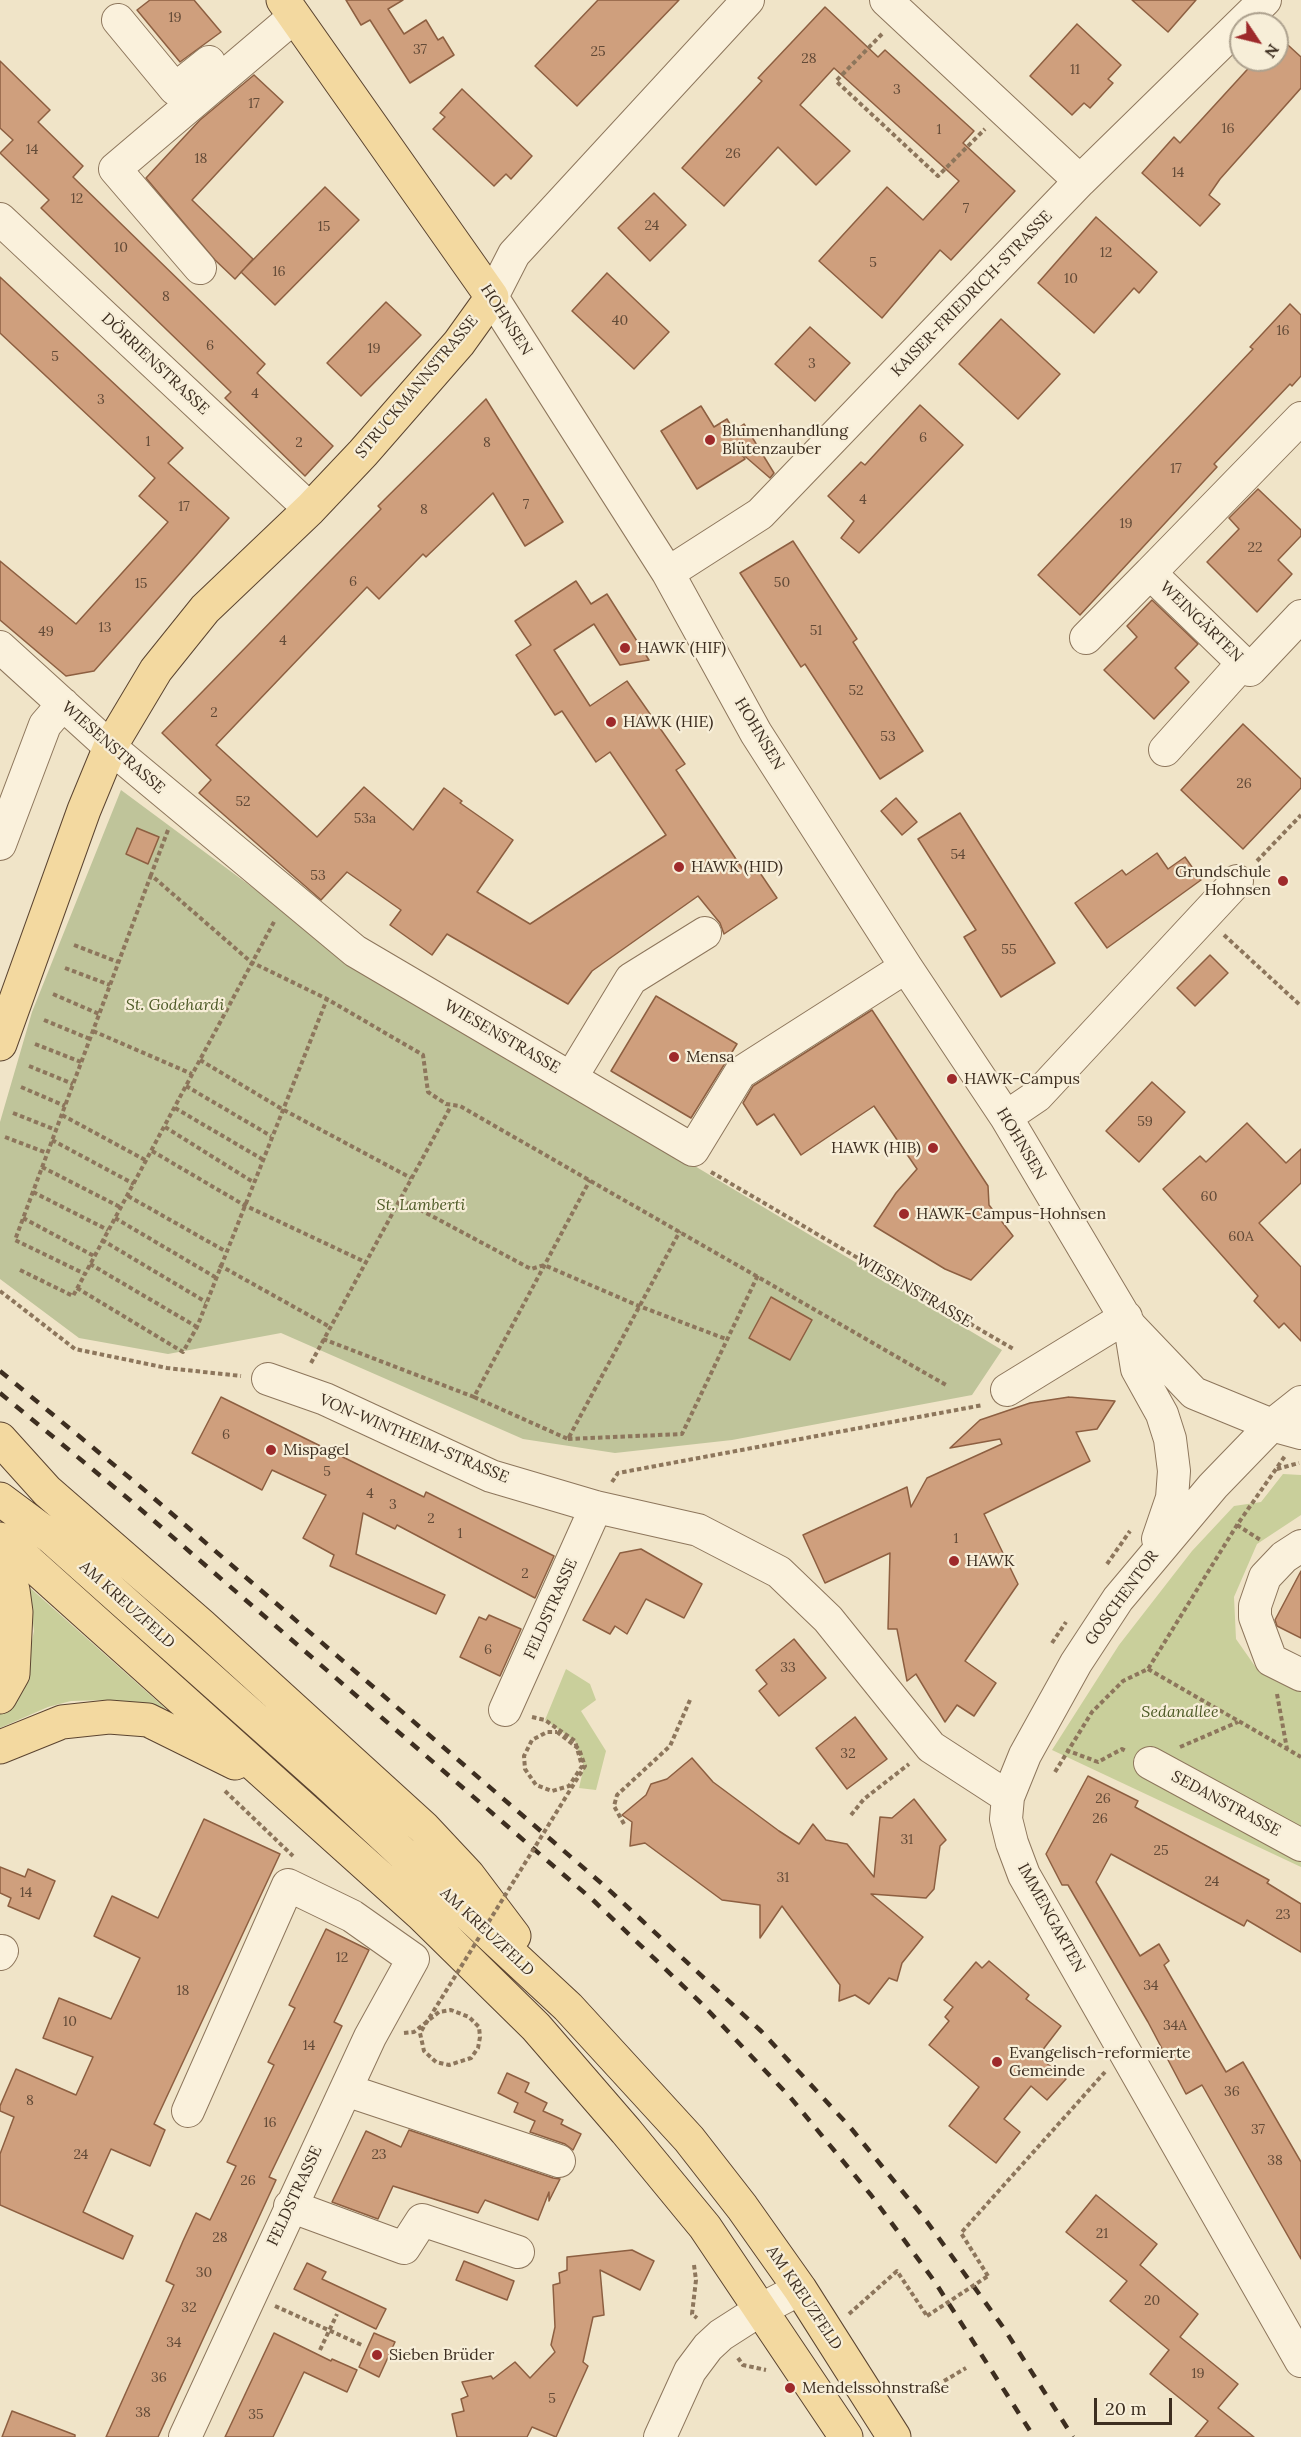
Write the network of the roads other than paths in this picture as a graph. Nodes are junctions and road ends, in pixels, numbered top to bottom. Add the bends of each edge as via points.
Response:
1 (748, 0) edge
2 (1265, 0) edge
3 (287, 6) edge
4 (894, 7) edge
5 (118, 20) dead end
6 (1080, 181) junction
7 (0, 220) edge
8 (200, 268) dead end
9 (492, 297) junction
10 (1301, 418) edge
11 (310, 509) junction
12 (668, 573) junction
13 (1150, 573) junction
14 (1301, 616) edge
15 (1086, 638) dead end
16 (0, 647) edge
17 (1243, 663) junction
18 (63, 704) junction
19 (110, 747) junction
20 (1165, 750) dead end
21 (0, 844) edge
22 (1237, 881) road end
23 (705, 933) dead end
24 (906, 967) junction
25 (0, 1044) edge
26 (571, 1078) junction
27 (1006, 1117) junction
28 (1128, 1322) junction
29 (268, 1379) road end
30 (1007, 1390) road end
31 (1301, 1402) edge
32 (1287, 1429) edge
33 (0, 1439) edge
34 (0, 1499) edge
35 (596, 1507) junction
36 (0, 1539) edge
37 (1301, 1546) edge
38 (1152, 1556) junction
39 (0, 1564) edge
40 (1301, 1675) edge
41 (0, 1697) edge
42 (505, 1710) road end
43 (0, 1747) edge
44 (1150, 1763) road end
45 (277, 1784) junction
46 (1008, 1797) junction
47 (1301, 1845) edge
48 (568, 2007) junction
49 (346, 2090) junction
50 (188, 2111) dead end
51 (559, 2161) dead end
52 (290, 2206) junction
53 (518, 2252) dead end
54 (800, 2289) junction
55 (760, 2310) junction
56 (1301, 2361) edge
57 (184, 2437) edge
58 (660, 2437) edge
59 (846, 2437) edge
60 (894, 2437) edge

1 - 9 street, STRUCKMANNSTRASSE via 514,254
2 - 6 street, KAISER-FRIEDRICH-STRASSE
3 - 5 street via 175,89
3 - 8 street via 115,169
3 - 9 main road, HOHNSEN
4 - 6 street
6 - 12 street, KAISER-FRIEDRICH-STRASSE via 760,514
7 - 11 street, DÖRRIENSTRASSE
9 - 11 main road, STRUCKMANNSTRASSE via 459,343
9 - 12 street, HOHNSEN
10 - 13 street, WEINGÄRTEN
11 - 19 main road, STRUCKMANNSTRASSE via 185,630
12 - 24 street, HOHNSEN via 756,733
13 - 15 street
13 - 17 street, WEINGÄRTEN
14 - 17 street, WEINGÄRTEN via 1250,670
16 - 18 street, WIESENSTRASSE
17 - 20 street
18 - 19 street, WIESENSTRASSE
18 - 21 street via 45,725
19 - 25 main road, STRUCKMANNSTRASSE
19 - 26 street, WIESENSTRASSE via 355,951
22 - 27 street via 1037,1096
23 - 26 street via 630,979
24 - 26 street, WIESENSTRASSE via 740,1073 693,1150
24 - 27 street, HOHNSEN
27 - 28 street, HOHNSEN
28 - 30 street
28 - 32 street, HOHNSEN via 1194,1393
28 - 38 street via 1137,1369 1162,1414 1170,1439 1174,1471 1172,1498
29 - 35 street, VON-WINTHEIM-STRASSE via 325,1400 491,1476
31 - 32 street, GOSCHENTOR
32 - 38 street, GOSCHENTOR via 1213,1486
33 - 48 main road via 47,1491 424,1828 468,1875
34 - 48 main road, AM KREUZFELD via 51,1536 318,1775
35 - 42 street, FELDSTRASSE
35 - 46 street via 698,1530 779,1572 828,1619 931,1747
36 - 45 main road, AM KREUZFELD
37 - 40 street via 1265,1577 1255,1605 1255,1617 1271,1660
38 - 46 street, GOSCHENTOR via 1076,1663 1025,1755
39 - 41 main road via 13,1590 16,1612 13,1674
43 - 45 main road via 62,1722 109,1717 148,1720
44 - 47 street, SEDANSTRASSE
45 - 55 main road, AM KREUZFELD via 536,2027 705,2227
46 - 56 street, IMMENGARTEN via 1006,1819 1024,1875
48 - 54 main road, AM KREUZFELD via 689,2139
49 - 50 street, FELDSTRASSE via 413,1959 352,1916 288,1885
49 - 51 street
49 - 52 street, FELDSTRASSE
52 - 53 street via 404,2248 422,2220
52 - 57 street, FELDSTRASSE
54 - 55 street
54 - 60 main road, AM KREUZFELD
55 - 58 street via 708,2347 690,2371
55 - 59 main road, AM KREUZFELD

